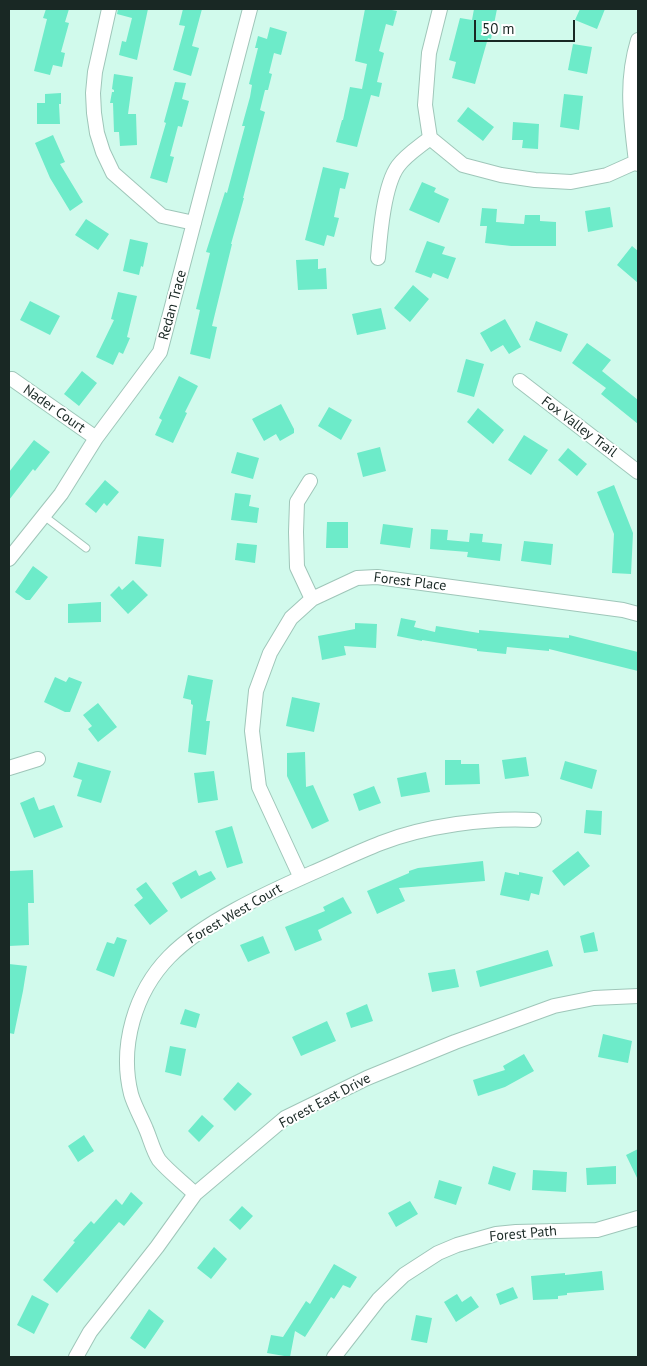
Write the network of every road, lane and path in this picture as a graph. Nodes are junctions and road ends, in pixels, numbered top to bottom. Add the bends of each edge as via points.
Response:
1 (109, 9) edge
2 (250, 9) edge
3 (440, 9) edge
4 (638, 40) edge
5 (430, 138) junction
6 (637, 163) edge
7 (194, 223) junction
8 (378, 258) dead end
9 (12, 379) dead end
10 (520, 381) dead end
11 (96, 438) junction
12 (638, 472) edge
13 (310, 481) dead end
14 (44, 516) junction
15 (86, 548) dead end
16 (9, 559) edge
17 (312, 599) junction
18 (638, 614) edge
19 (38, 760) dead end
20 (9, 768) edge
21 (534, 820) dead end
22 (301, 878) junction
23 (638, 996) edge
24 (195, 1194) junction
25 (638, 1218) edge
26 (76, 1357) edge
27 (334, 1357) edge

1 - 7 street via 93,92 97,133 103,152 113,173 162,216
2 - 7 street, Redan Trace
3 - 5 street via 429,53 425,105
4 - 6 street via 629,97
5 - 6 street via 463,165 536,180 571,182 607,175
5 - 8 street via 397,167 380,226
7 - 11 street, Redan Trace via 160,352
9 - 11 street, Nader Court
10 - 12 street, Fox Valley Trail
11 - 14 street, Redan Trace
13 - 17 street via 296,502 296,532 297,567
14 - 15 lane
14 - 16 street, Redan Trace
17 - 18 street, Forest Place via 357,578 377,577
17 - 22 street, Forest Place via 291,618 270,653 256,691 252,731 259,787
19 - 20 street
21 - 22 street, Forest West Court via 482,820 424,831 383,842
22 - 24 street, Forest West Court via 247,904 183,944 155,973 136,1009 128,1048 131,1094 159,1159
23 - 24 street, Forest East Drive via 594,998 554,1006 367,1078 285,1118
24 - 26 street, Forest East Drive via 90,1332
25 - 27 street, Forest Path via 597,1230 496,1234 438,1253 404,1275 379,1299

